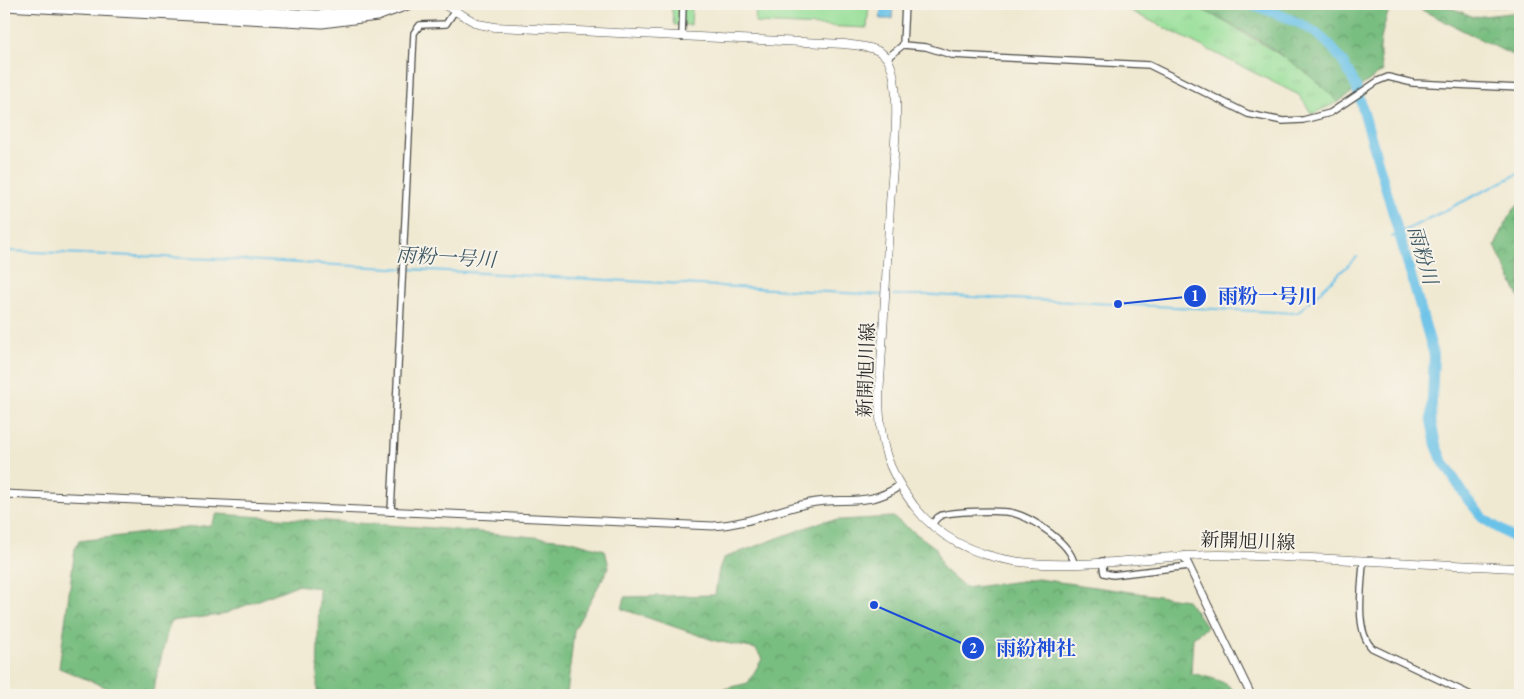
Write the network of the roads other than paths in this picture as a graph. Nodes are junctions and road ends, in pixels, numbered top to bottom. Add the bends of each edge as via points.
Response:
1 (108, 4) edge
2 (387, 4) edge
3 (410, 4) edge
4 (444, 4) edge
5 (683, 4) edge
6 (905, 4) edge
7 (4, 6) edge
8 (454, 12) junction
9 (682, 37) junction
10 (903, 45) junction
11 (887, 58) junction
12 (1520, 88) edge
13 (899, 486) junction
14 (4, 494) edge
15 (391, 512) junction
16 (932, 525) junction
17 (1184, 556) junction
18 (1102, 561) junction
19 (1363, 562) junction
20 (1074, 563) junction
21 (1189, 566) junction
22 (1520, 568) edge
23 (1251, 695) edge
24 (1472, 695) edge

1 - 2 main road via 320,15 354,12
3 - 7 main road via 377,16 322,23
4 - 8 main road
5 - 9 street
6 - 10 street
8 - 9 main road via 478,24 495,27
8 - 15 street via 446,24 420,25 414,33
9 - 11 main road via 844,44 863,46
10 - 11 street
10 - 12 street via 926,47 952,55 1149,65 1266,120 1303,120 1334,110 1388,77 1413,83
11 - 13 main road, 新開旭川線 via 895,83 880,422 887,458
13 - 15 street via 873,500 809,504 737,525 665,525
13 - 16 main road, 新開旭川線
14 - 15 street
16 - 20 main road, 新開旭川線 via 963,545 997,559 1043,565
16 - 20 street via 941,515 1011,512 1034,522 1057,540 1072,554
17 - 18 main road, 新開旭川線
17 - 19 main road, 新開旭川線
17 - 21 street
18 - 20 main road, 新開旭川線
18 - 21 street via 1104,573 1113,576
19 - 22 main road, 新開旭川線
19 - 24 street via 1361,626 1366,642 1372,648
21 - 23 street

